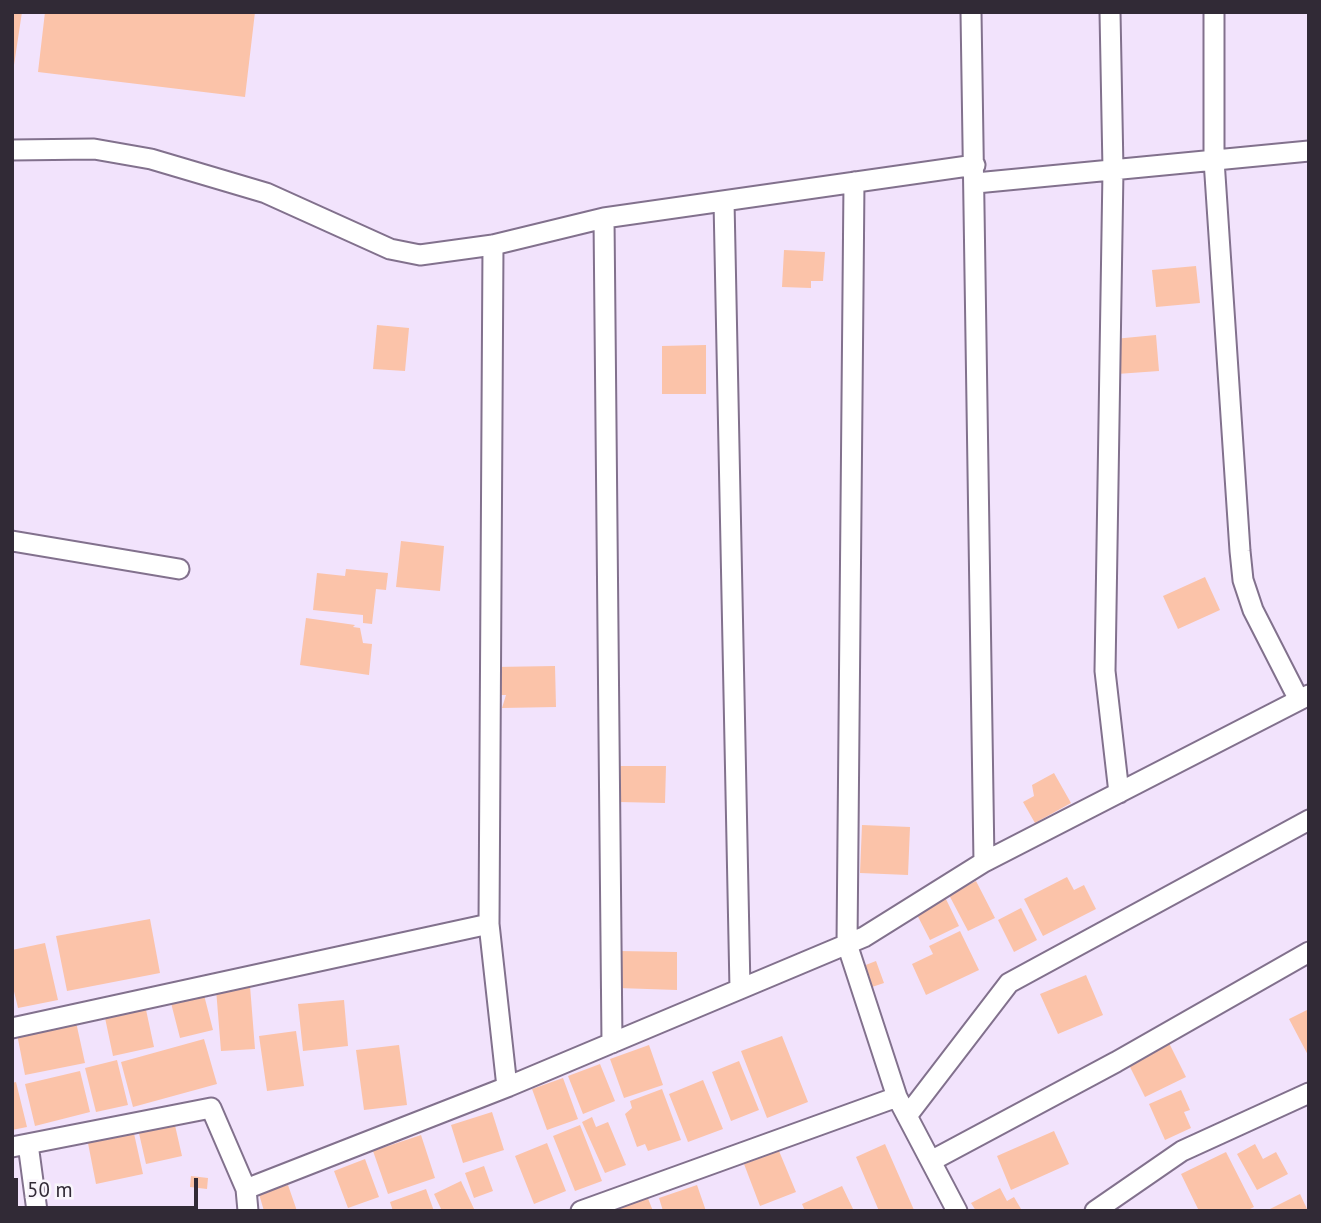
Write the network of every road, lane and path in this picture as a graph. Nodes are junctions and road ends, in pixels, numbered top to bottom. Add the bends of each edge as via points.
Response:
1 (971, 12) edge
2 (1110, 12) edge
3 (1214, 12) edge
4 (12, 150) edge
5 (1309, 151) edge
6 (1213, 160) junction
7 (1113, 170) junction
8 (976, 174) junction
9 (854, 182) junction
10 (724, 201) junction
11 (604, 218) junction
12 (494, 245) junction
13 (12, 541) edge
14 (179, 569) dead end
15 (1304, 698) edge
16 (1119, 793) junction
17 (1309, 820) edge
18 (984, 862) junction
19 (489, 924) junction
20 (847, 944) junction
21 (1309, 952) edge
22 (740, 989) junction
23 (12, 1028) edge
24 (612, 1043) junction
25 (507, 1087) junction
26 (1309, 1093) edge
27 (897, 1097) junction
28 (908, 1116) junction
29 (20, 1146) edge
30 (931, 1161) junction
31 (246, 1189) junction
32 (37, 1211) edge
33 (248, 1211) edge
34 (581, 1211) edge
35 (957, 1211) edge
36 (1096, 1211) edge

1 - 8 street
2 - 7 street
3 - 6 street
4 - 12 street via 84,148 151,159 266,193 404,253
5 - 6 street
6 - 7 street
6 - 15 street via 1244,580 1253,610
7 - 8 street
7 - 16 street via 1105,671
8 - 9 street
8 - 18 street
9 - 10 street
9 - 20 street
10 - 11 street
10 - 22 street
11 - 12 street
11 - 24 street
12 - 19 street
13 - 14 street
15 - 16 street
16 - 18 street
17 - 28 street via 1009,983
18 - 20 street
19 - 23 street
19 - 25 street
20 - 22 street
20 - 27 street
21 - 30 street
22 - 24 street
24 - 25 street
25 - 31 street
26 - 36 street via 1182,1151
27 - 28 street
27 - 34 street
28 - 30 street
29 - 31 street via 211,1108
29 - 32 street
30 - 35 street
31 - 33 street

